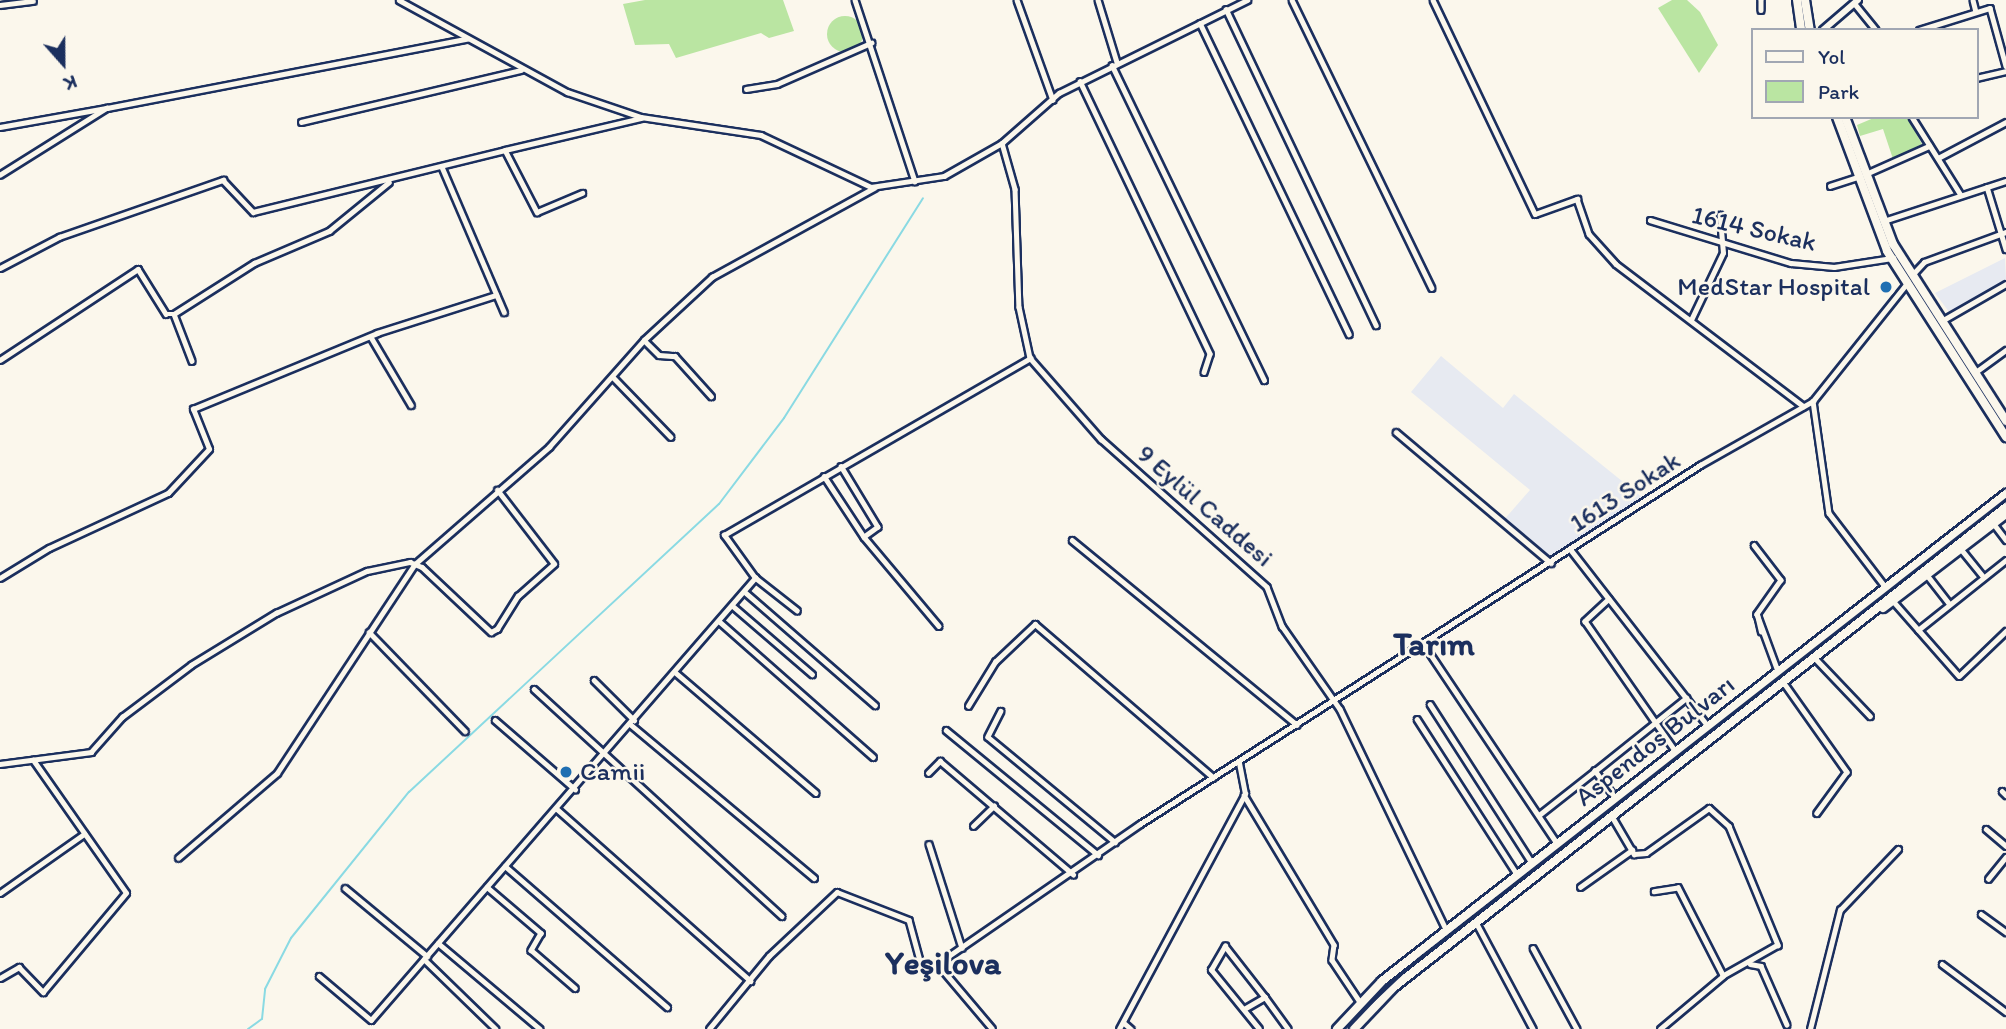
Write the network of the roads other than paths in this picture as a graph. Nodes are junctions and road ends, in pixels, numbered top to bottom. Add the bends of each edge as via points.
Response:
1 (30, 0) edge
2 (42, 0) edge
3 (399, 0) edge
4 (855, 0) edge
5 (1017, 0) edge
6 (1098, 0) edge
7 (1292, 0) edge
8 (1433, 0) edge
9 (1761, 0) edge
10 (1797, 0) edge
11 (1805, 0) edge
12 (1973, 0) edge
13 (1243, 1) edge
14 (1856, 2) edge
15 (0, 5) edge
16 (1226, 9) junction
17 (1761, 10) dead end
18 (1976, 12) junction
19 (1200, 23) junction
20 (1801, 28) edge
21 (1810, 28) edge
22 (1825, 28) edge
23 (1875, 28) edge
24 (1925, 28) edge
25 (468, 39) junction
26 (871, 43) junction
27 (1114, 63) junction
28 (2006, 69) edge
29 (522, 70) junction
30 (1978, 77) edge
31 (1080, 81) junction
32 (746, 89) dead end
33 (1053, 100) junction
34 (107, 108) junction
35 (641, 117) junction
36 (1838, 119) edge
37 (1846, 119) edge
38 (1913, 119) edge
39 (301, 122) dead end
40 (2006, 122) edge
41 (0, 127) edge
42 (1002, 143) junction
43 (1929, 146) junction
44 (505, 150) junction
45 (1938, 159) junction
46 (442, 166) junction
47 (1864, 174) junction
48 (0, 175) edge
49 (390, 181) junction
50 (915, 181) junction
51 (2006, 181) edge
52 (1830, 186) dead end
53 (876, 187) junction
54 (1987, 187) junction
55 (582, 193) dead end
56 (1961, 195) junction
57 (1720, 215) dead end
58 (1650, 220) dead end
59 (1884, 221) junction
60 (2003, 233) edge
61 (1724, 246) junction
62 (2006, 248) edge
63 (1893, 258) junction
64 (0, 268) edge
65 (1915, 271) junction
66 (1908, 283) junction
67 (2006, 284) edge
68 (1432, 288) dead end
69 (496, 295) junction
70 (504, 312) dead end
71 (174, 314) junction
72 (1945, 319) junction
73 (1691, 320) junction
74 (1376, 325) dead end
75 (1349, 334) dead end
76 (371, 337) junction
77 (644, 340) junction
78 (2006, 350) edge
79 (1030, 358) junction
80 (0, 360) edge
81 (192, 360) dead end
82 (1977, 371) junction
83 (1204, 372) dead end
84 (612, 377) junction
85 (1264, 380) dead end
86 (711, 396) dead end
87 (1813, 401) junction
88 (411, 405) dead end
89 (1803, 406) junction
90 (2005, 418) edge
91 (1396, 432) dead end
92 (671, 437) dead end
93 (2006, 437) edge
94 (841, 466) junction
95 (824, 476) junction
96 (2006, 487) edge
97 (497, 490) junction
98 (2006, 494) edge
99 (2006, 507) edge
100 (2006, 514) edge
101 (1993, 524) junction
102 (864, 537) junction
103 (1072, 540) dead end
104 (2006, 540) edge
105 (1754, 545) dead end
106 (1961, 549) junction
107 (1571, 550) junction
108 (2006, 559) edge
109 (1551, 563) junction
110 (415, 564) junction
111 (1927, 575) junction
112 (1984, 577) junction
113 (0, 578) edge
114 (755, 578) junction
115 (1883, 584) junction
116 (746, 593) junction
117 (1609, 599) junction
118 (1894, 602) junction
119 (1950, 604) junction
120 (734, 607) junction
121 (797, 611) dead end
122 (1854, 612) junction
123 (1862, 620) junction
124 (720, 622) junction
125 (939, 626) dead end
126 (1918, 630) junction
127 (2006, 631) edge
128 (369, 632) junction
129 (1425, 646) junction
130 (1815, 657) junction
131 (1779, 672) junction
132 (676, 673) junction
133 (812, 674) dead end
134 (594, 680) dead end
135 (1783, 682) junction
136 (534, 689) dead end
137 (1686, 698) junction
138 (1336, 703) junction
139 (1430, 704) dead end
140 (875, 705) dead end
141 (968, 706) dead end
142 (1001, 711) dead end
143 (1870, 716) dead end
144 (1417, 719) dead end
145 (495, 720) dead end
146 (632, 722) junction
147 (1655, 722) junction
148 (1297, 726) junction
149 (1709, 727) junction
150 (946, 730) dead end
151 (465, 731) dead end
152 (1676, 752) junction
153 (602, 757) junction
154 (873, 757) dead end
155 (33, 760) junction
156 (1239, 762) junction
157 (0, 764) edge
158 (1595, 771) junction
159 (928, 773) dead end
160 (1213, 777) junction
161 (575, 789) junction
162 (816, 793) dead end
163 (1244, 795) junction
164 (1615, 798) junction
165 (994, 806) junction
166 (557, 809) junction
167 (1817, 813) dead end
168 (1539, 815) junction
169 (1613, 818) junction
170 (973, 826) dead end
171 (1986, 829) dead end
172 (84, 834) junction
173 (1115, 842) junction
174 (1557, 843) junction
175 (929, 844) dead end
176 (2006, 846) edge
177 (1898, 849) dead end
178 (1632, 850) junction
179 (1098, 855) junction
180 (2006, 857) edge
181 (178, 858) dead end
182 (1533, 864) junction
183 (505, 866) junction
184 (1073, 874) junction
185 (1518, 876) junction
186 (814, 878) dead end
187 (1987, 879) dead end
188 (487, 887) junction
189 (1580, 887) dead end
190 (345, 888) dead end
191 (1654, 892) dead end
192 (0, 893) edge
193 (1981, 914) dead end
194 (782, 916) dead end
195 (1477, 924) junction
196 (1448, 932) junction
197 (2006, 932) edge
198 (438, 943) junction
199 (962, 947) junction
200 (1533, 948) dead end
201 (425, 958) junction
202 (1749, 963) junction
203 (937, 964) junction
204 (1942, 964) dead end
205 (319, 976) dead end
206 (1723, 976) junction
207 (0, 978) edge
208 (751, 981) junction
209 (575, 988) dead end
210 (1265, 997) junction
211 (1360, 1002) junction
212 (667, 1007) dead end
213 (1244, 1009) junction
214 (2006, 1012) edge
215 (1124, 1023) junction
216 (1787, 1025) dead end
217 (496, 1029) edge
218 (540, 1029) edge
219 (709, 1029) edge
220 (992, 1029) edge
221 (1119, 1029) edge
222 (1131, 1029) edge
223 (1259, 1029) edge
224 (1288, 1029) edge
225 (1337, 1029) edge
226 (1354, 1029) edge
227 (1532, 1029) edge
228 (1577, 1029) edge
229 (1660, 1029) edge
230 (1810, 1029) edge

1 - 2 street
1 - 15 street
3 - 25 street
4 - 26 street
5 - 33 street
6 - 27 street
7 - 68 street
8 - 73 street via 1535,214 1577,199 1595,244
9 - 17 street
10 - 20 main road
11 - 21 main road
12 - 18 street
13 - 16 street
14 - 22 street
14 - 23 street
16 - 19 street
16 - 74 street
18 - 24 street
18 - 28 street via 1990,8
19 - 27 street
19 - 75 street
25 - 29 street
25 - 34 street
26 - 32 street via 777,84
26 - 50 street
27 - 31 street
27 - 85 street
28 - 30 street
29 - 35 street
29 - 39 street
31 - 33 street
31 - 83 street via 1210,354
33 - 42 street
34 - 41 street
34 - 48 street
35 - 44 street
35 - 53 street via 761,135
36 - 47 main road
37 - 47 main road
38 - 43 street
40 - 45 street
42 - 50 street via 944,176
42 - 79 street, 9 Eylül Caddesi via 1015,189 1019,307
43 - 45 street
43 - 47 street
44 - 46 street
44 - 55 street via 537,212
45 - 56 street
46 - 49 street
46 - 69 street
47 - 52 street
47 - 59 main road
47 - 63 main road
49 - 64 street via 253,212 223,180 59,237
49 - 71 street via 329,231 254,263
50 - 53 street
51 - 54 street
53 - 77 street via 712,277
54 - 56 street
54 - 60 street
56 - 59 street
57 - 61 street
58 - 61 street, 1614 Sokak
59 - 65 main road
60 - 62 street
60 - 65 street
61 - 63 street, 1614 Sokak via 1834,267
61 - 73 street
63 - 66 main road
65 - 66 street, 1613 Sokak
65 - 72 main road
66 - 87 street, 1613 Sokak
66 - 93 main road
67 - 72 street
69 - 70 street
69 - 76 street
71 - 80 street via 166,314 138,269
71 - 81 street
72 - 82 main road
73 - 89 street
76 - 88 street
76 - 113 street via 193,408 209,449 168,493 50,548
77 - 84 street
77 - 86 street via 659,355 675,356
78 - 82 street
79 - 94 street
79 - 138 street, 9 Eylül Caddesi via 1101,439 1267,587 1282,626
82 - 90 main road
84 - 92 street
84 - 97 street via 549,447
87 - 89 street, 1613 Sokak
87 - 115 street via 1829,513
89 - 107 street, 1613 Sokak
91 - 109 street
94 - 95 street
94 - 102 street via 878,527
95 - 102 street
95 - 114 street via 724,535
96 - 115 main road
97 - 110 street
97 - 110 street via 554,564 518,596 502,624 491,632 453,591
98 - 122 main road, Aspendos Bulvarı
99 - 123 main road, Aspendos Bulvarı
100 - 101 main road
101 - 104 street
101 - 106 main road
102 - 125 street
103 - 148 street
105 - 131 street via 1780,578 1757,614
106 - 111 main road
106 - 112 street
107 - 109 street, 1613 Sokak
107 - 117 street
108 - 112 street
109 - 129 street, 1613 Sokak
110 - 128 street
110 - 155 street via 337,581 191,665 122,718 91,752
111 - 118 main road
111 - 119 street
112 - 119 street
114 - 116 street
114 - 121 street
115 - 122 main road
116 - 120 street
116 - 140 street
117 - 137 street
117 - 147 street via 1585,621
118 - 123 main road
118 - 126 street
119 - 126 street
120 - 124 street
120 - 133 street
122 - 131 main road, Aspendos Bulvarı
123 - 130 main road, Aspendos Bulvarı
124 - 132 street
124 - 154 street
126 - 127 street via 1959,676
128 - 151 street
128 - 181 street via 277,774
129 - 138 street, 1613 Sokak
129 - 168 street
130 - 135 main road, Aspendos Bulvarı
130 - 143 street
131 - 149 main road, Aspendos Bulvarı
132 - 146 street
132 - 162 street
134 - 146 street
135 - 167 street via 1847,772
135 - 169 main road, Aspendos Bulvarı
136 - 153 street
137 - 147 street
137 - 149 street
138 - 148 street, 1613 Sokak
138 - 196 street, 9 Eylül Caddesi
139 - 182 street
141 - 160 street via 995,662 1035,624
142 - 173 street via 988,737
144 - 185 street
145 - 161 street
146 - 153 street
146 - 186 street
147 - 152 street
147 - 158 street
148 - 156 street, 1613 Sokak
149 - 152 main road, Aspendos Bulvarı
150 - 179 street
152 - 164 main road, Aspendos Bulvarı
153 - 161 street
153 - 194 street
155 - 157 street
155 - 172 street
156 - 160 street, 1613 Sokak
156 - 163 street via 1248,785
158 - 164 street
158 - 168 street
159 - 165 street via 940,761
160 - 173 street, 1613 Sokak
161 - 166 street
163 - 211 street via 1334,945 1332,960
163 - 215 street
164 - 174 main road, Aspendos Bulvarı
165 - 170 street
165 - 184 street
166 - 183 street
166 - 208 street
168 - 174 street
169 - 178 street
169 - 195 main road, Aspendos Bulvarı
171 - 176 street
172 - 192 street
172 - 207 street via 126,893 43,992 19,967
173 - 179 street, 1613 Sokak
174 - 182 main road, Aspendos Bulvarı
175 - 199 street
177 - 230 street via 1840,910
178 - 189 street
178 - 202 street via 1646,853 1709,808 1729,826 1778,945
179 - 184 street, 1613 Sokak
180 - 187 street
182 - 185 main road, Aspendos Bulvarı
183 - 188 street
183 - 212 street
184 - 199 street, 1613 Sokak
185 - 196 main road, Aspendos Bulvarı
188 - 198 street
188 - 209 street via 541,933 531,950
190 - 201 street
191 - 206 street via 1678,888
193 - 197 street
195 - 226 main road, Aspendos Bulvarı via 1394,988
195 - 227 street
196 - 211 main road, Aspendos Bulvarı
198 - 201 street
198 - 218 street
199 - 203 street, 1613 Sokak
200 - 228 street
201 - 205 street via 371,1020
201 - 217 street
202 - 206 street
202 - 216 street via 1761,966
203 - 208 street via 922,968 909,920 837,892
203 - 220 street
204 - 214 street
206 - 229 street
208 - 219 street
210 - 213 street
210 - 213 street via 1225,946 1210,970
210 - 224 street
211 - 225 main road, Aspendos Bulvarı
213 - 223 street
215 - 221 street
215 - 222 street

